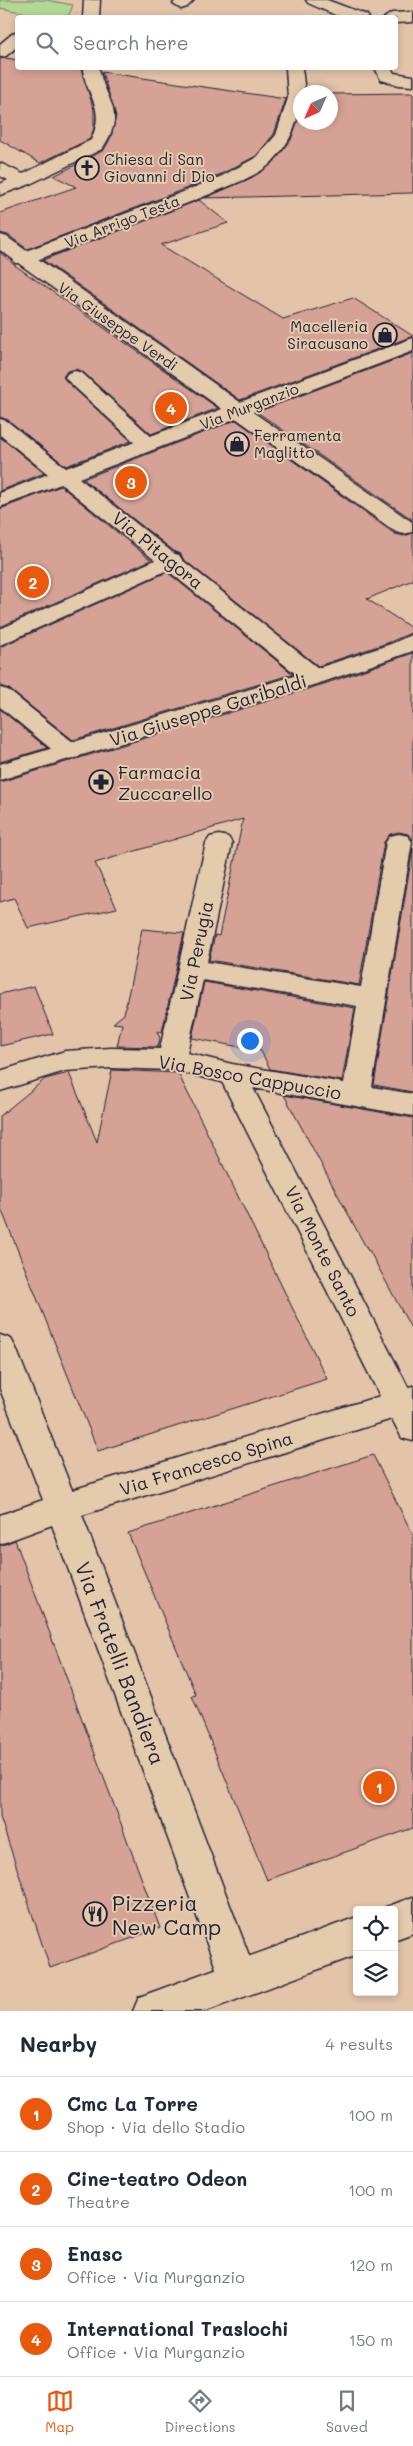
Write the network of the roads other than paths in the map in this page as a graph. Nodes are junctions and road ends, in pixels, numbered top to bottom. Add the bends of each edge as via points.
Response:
1 (92, 0) edge
2 (314, 0) edge
3 (91, 15) edge
4 (350, 15) edge
5 (413, 17) edge
6 (398, 18) edge
7 (15, 40) edge
8 (0, 52) edge
9 (92, 70) edge
10 (294, 70) edge
11 (384, 70) edge
12 (413, 81) edge
13 (0, 168) edge
14 (22, 181) junction
15 (0, 190) edge
16 (0, 241) edge
17 (22, 259) junction
18 (413, 344) edge
19 (75, 377) dead end
20 (237, 410) junction
21 (0, 425) edge
22 (148, 444) junction
23 (64, 476) junction
24 (0, 500) edge
25 (404, 527) dead end
26 (171, 560) junction
27 (0, 638) edge
28 (413, 641) edge
29 (315, 677) junction
30 (0, 695) edge
31 (70, 752) junction
32 (0, 772) edge
33 (399, 842) dead end
34 (218, 843) dead end
35 (192, 969) junction
36 (372, 1000) junction
37 (172, 1060) junction
38 (232, 1074) junction
39 (0, 1082) edge
40 (356, 1096) junction
41 (413, 1105) edge
42 (0, 1348) edge
43 (409, 1410) edge
44 (62, 1508) junction
45 (0, 1530) edge
46 (413, 1915) edge
47 (398, 1921) edge
48 (353, 1937) edge
49 (239, 1979) junction
50 (153, 2011) edge

1 - 3 street
2 - 4 street
5 - 6 street
7 - 8 street
9 - 14 street via 102,97 103,136 96,145
10 - 17 street, Via Arrigo Testa via 297,98 284,136 263,161 189,196
11 - 12 street via 387,76
13 - 14 street
14 - 15 street
16 - 17 street, Via Giuseppe Verdi
17 - 20 street, Via Giuseppe Verdi
18 - 20 street, Via Murganzio
19 - 22 street
20 - 22 street, Via Murganzio
20 - 25 street, Via Giuseppe Verdi
21 - 23 street, Via Pitagora
22 - 23 street, Via Murganzio
23 - 24 street, Via Murganzio
23 - 26 street, Via Pitagora
26 - 27 street
26 - 29 street, Via Pitagora
28 - 29 street, Via Giuseppe Garibaldi
29 - 31 street, Via Giuseppe Garibaldi
30 - 31 street
31 - 32 street, Via Giuseppe Garibaldi
33 - 36 street
34 - 35 street, Via Perugia
35 - 36 street
35 - 37 street, Via Perugia
36 - 40 street
37 - 38 street, Via Bosco Cappuccio
37 - 39 street, Via Bosco Cappuccio via 111,1058 65,1061
38 - 40 street, Via Bosco Cappuccio
38 - 43 street, Via Monte Santo
40 - 41 street, Via Bosco Cappuccio
42 - 44 street, Via Fratelli Bandiera
43 - 44 street, Via Francesco Spina
44 - 45 street, Via Francesco Spina
44 - 49 street, Via Fratelli Bandiera
46 - 47 street
48 - 49 street
49 - 50 street

